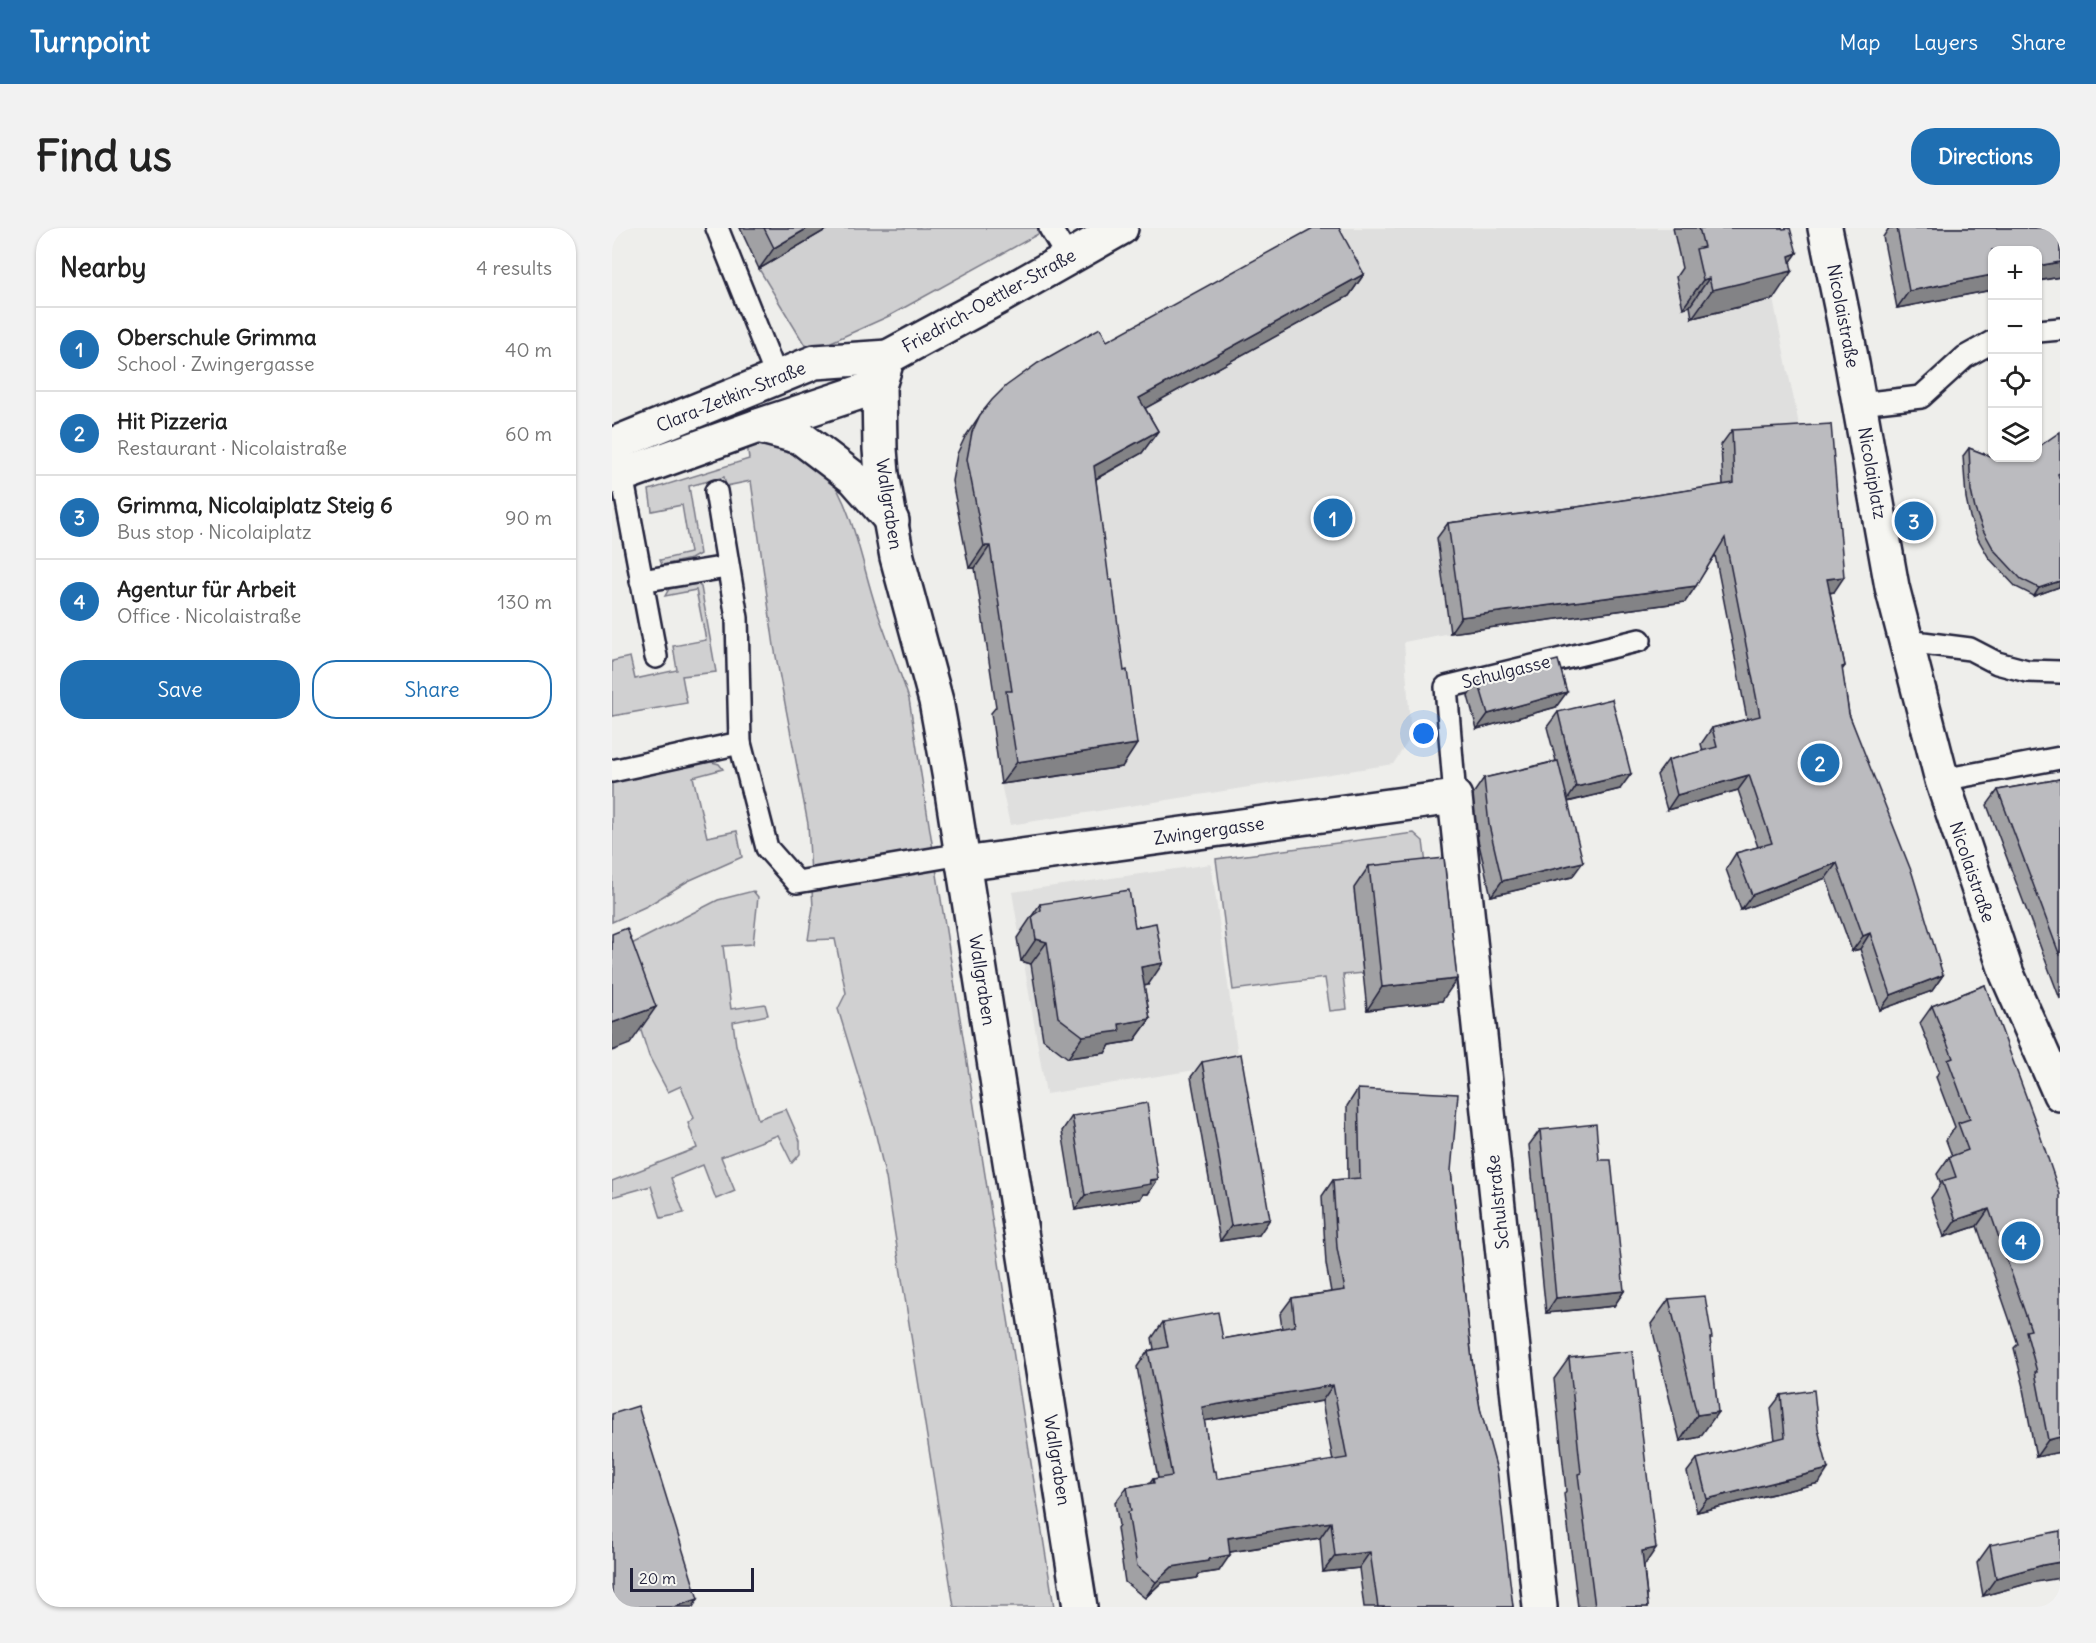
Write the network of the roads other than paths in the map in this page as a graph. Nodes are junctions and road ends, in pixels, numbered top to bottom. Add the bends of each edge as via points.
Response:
1 (717, 228) edge
2 (1050, 228) edge
3 (1121, 228) edge
4 (1825, 228) edge
5 (1068, 258) junction
6 (2060, 329) edge
7 (2042, 331) edge
8 (1988, 344) edge
9 (884, 372) junction
10 (777, 378) junction
11 (1860, 404) junction
12 (758, 426) junction
13 (615, 466) edge
14 (716, 491) dead end
15 (892, 521) junction
16 (727, 567) junction
17 (641, 581) junction
18 (1640, 640) dead end
19 (1907, 642) junction
20 (656, 657) dead end
21 (2060, 672) edge
22 (740, 743) junction
23 (2060, 758) edge
24 (612, 771) edge
25 (1941, 780) junction
26 (1455, 797) junction
27 (962, 859) junction
28 (2060, 1094) edge
29 (1080, 1607) edge
30 (1540, 1607) edge

1 - 10 lane
2 - 5 lane
3 - 5 street, Friedrich-Oettler-Straße
4 - 11 street, Nicolaistraße
5 - 9 street, Friedrich-Oettler-Straße
6 - 7 lane
8 - 11 lane, Nicolaiplatz via 1965,357 1921,397
9 - 10 street, Clara-Zetkin-Straße via 815,362
9 - 12 street, Clara-Zetkin-Straße
9 - 15 street, Wallgraben via 880,449
10 - 13 street, Clara-Zetkin-Straße
11 - 19 street, Nicolaiplatz via 1892,587
12 - 13 street, Clara-Zetkin-Straße
12 - 15 street, Clara-Zetkin-Straße via 800,436 855,479
13 - 17 lane
14 - 16 lane
15 - 27 street, Wallgraben via 897,557 936,701
16 - 17 lane
16 - 22 lane via 737,618
17 - 20 lane
18 - 26 lane, Schulgasse via 1446,687
19 - 21 lane via 1970,649 1997,663 2027,671
19 - 25 street, Nicolaistraße
22 - 24 lane
22 - 27 lane via 767,848 796,882
23 - 25 lane
25 - 28 street, Nicolaistraße via 2007,974
26 - 27 street, Zwingergasse
26 - 30 street, Schulstraße
27 - 29 street, Wallgraben

